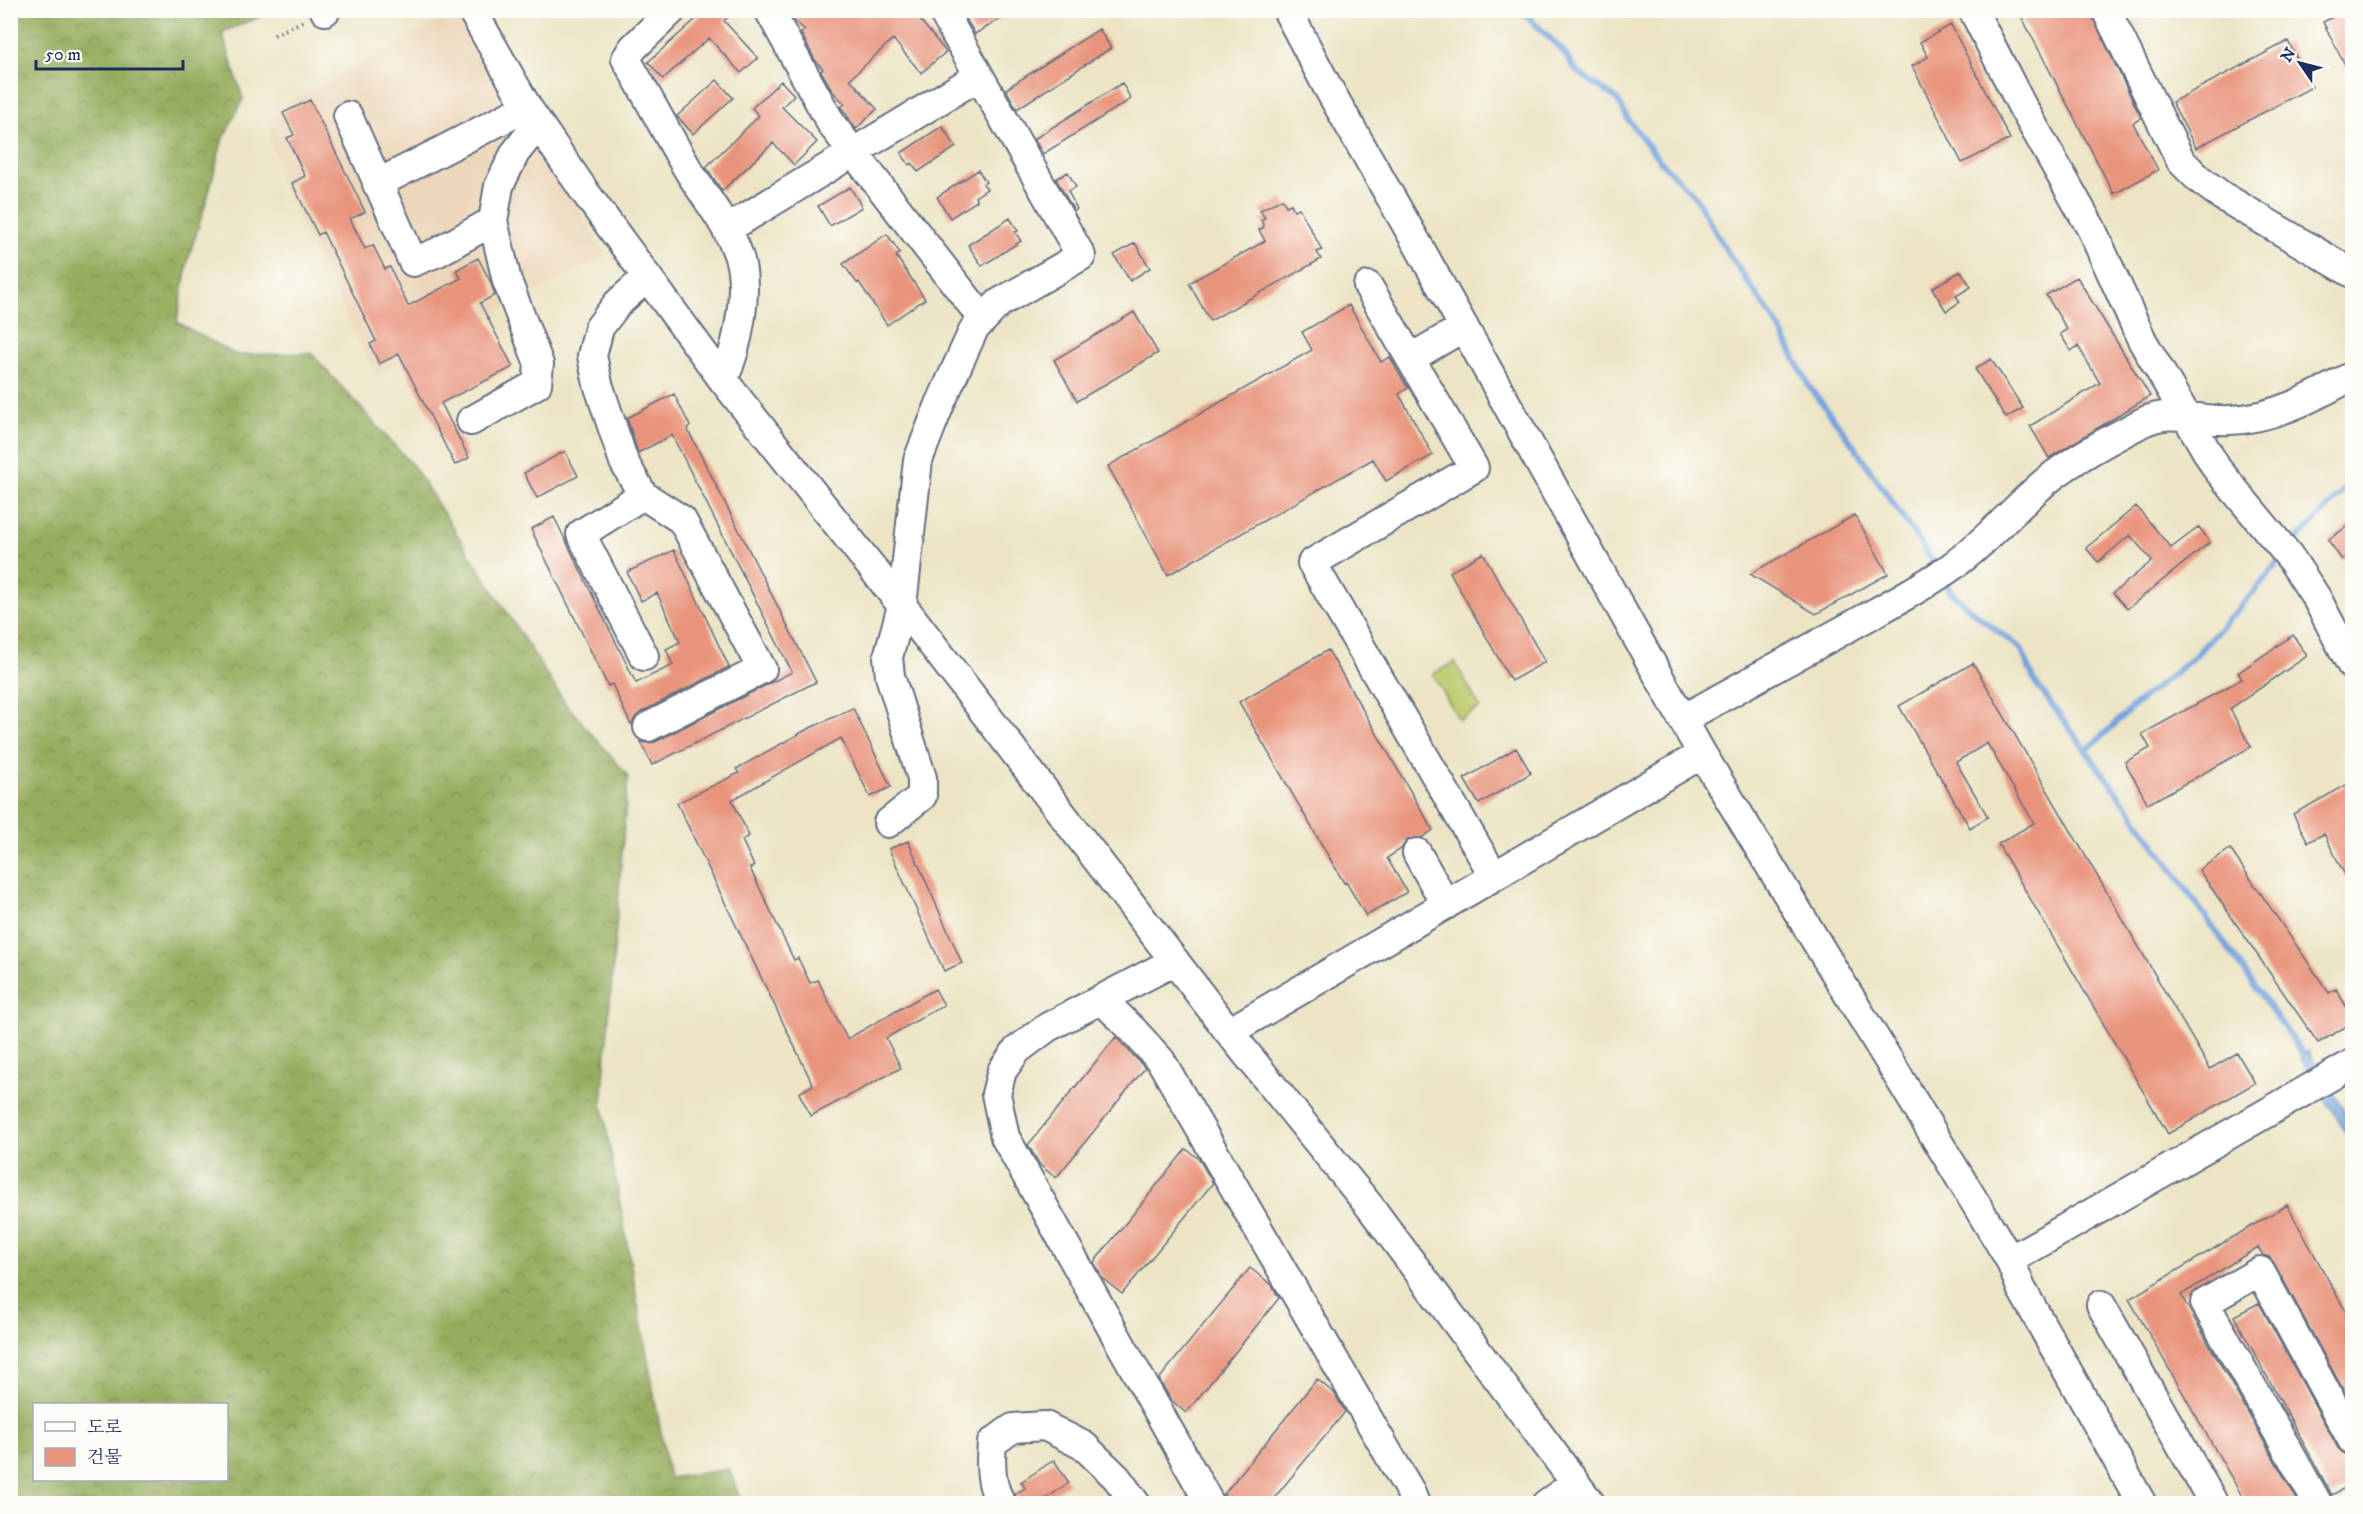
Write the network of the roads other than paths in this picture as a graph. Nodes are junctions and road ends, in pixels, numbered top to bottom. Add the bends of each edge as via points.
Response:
1 (471, 10) edge
2 (672, 10) edge
3 (769, 10) edge
4 (942, 10) edge
5 (1287, 10) edge
6 (1973, 10) edge
7 (2106, 10) edge
8 (979, 76) junction
9 (533, 115) junction
10 (348, 116) dead end
11 (854, 153) junction
12 (377, 184) junction
13 (493, 221) junction
14 (727, 229) junction
15 (2352, 273) edge
16 (647, 277) junction
17 (1368, 286) dead end
18 (983, 319) junction
19 (1464, 327) junction
20 (1411, 358) junction
21 (2352, 376) edge
22 (723, 380) junction
23 (2185, 414) junction
24 (471, 421) dead end
25 (643, 495) junction
26 (902, 606) junction
27 (644, 656) dead end
28 (2352, 666) edge
29 (1683, 719) junction
30 (648, 727) dead end
31 (1702, 754) junction
32 (888, 823) dead end
33 (1418, 853) dead end
34 (1494, 876) junction
35 (1446, 905) junction
36 (1175, 961) junction
37 (1101, 999) junction
38 (1229, 1032) junction
39 (2344, 1068) edge
40 (2010, 1260) junction
41 (2101, 1305) dead end
42 (2352, 1440) edge
43 (1583, 1493) edge
44 (1002, 1503) edge
45 (1136, 1503) edge
46 (1210, 1503) edge
47 (1415, 1503) edge
48 (1546, 1503) edge
49 (2142, 1503) edge
50 (2214, 1503) edge
51 (2318, 1503) edge

1 - 9 street
2 - 14 street via 626,59 687,168
3 - 11 street via 832,125
4 - 8 street
5 - 19 street
6 - 23 street via 2091,228 2142,340
7 - 15 street via 2181,161 2222,196
8 - 11 street
8 - 18 street via 1080,256 999,303
9 - 12 street
9 - 13 street via 499,186
9 - 16 street
10 - 12 street
11 - 14 street
11 - 18 street
12 - 13 street via 413,262
13 - 24 street via 507,281 538,364 537,384
14 - 22 street via 739,257 742,290 739,331
16 - 22 street
16 - 25 street via 616,304 600,328 592,356 624,462
17 - 20 street
18 - 26 street via 974,329 918,460
19 - 20 street
19 - 29 street
20 - 34 street via 1474,468 1312,563
21 - 23 street via 2305,402 2255,417 2229,420
22 - 26 street
23 - 28 street via 2217,469 2285,551 2316,597
23 - 29 street via 2144,422 2065,467 1940,574
25 - 27 street via 581,534
25 - 30 street via 682,520 762,669
26 - 32 street via 888,657 890,676 922,777 922,796
26 - 36 street
29 - 31 street
31 - 34 street
31 - 40 street
33 - 35 street
34 - 35 street
35 - 38 street
36 - 37 street
36 - 38 street
37 - 46 street via 1048,1027 1017,1050 1002,1071 996,1094 1005,1137
37 - 47 street via 1161,1061
38 - 43 street via 1371,1208
39 - 40 street
40 - 49 street via 2021,1288
41 - 50 street
42 - 51 street via 2260,1271 2205,1303
43 - 48 street
44 - 45 street via 995,1493 992,1443 1013,1428 1045,1426 1084,1446

